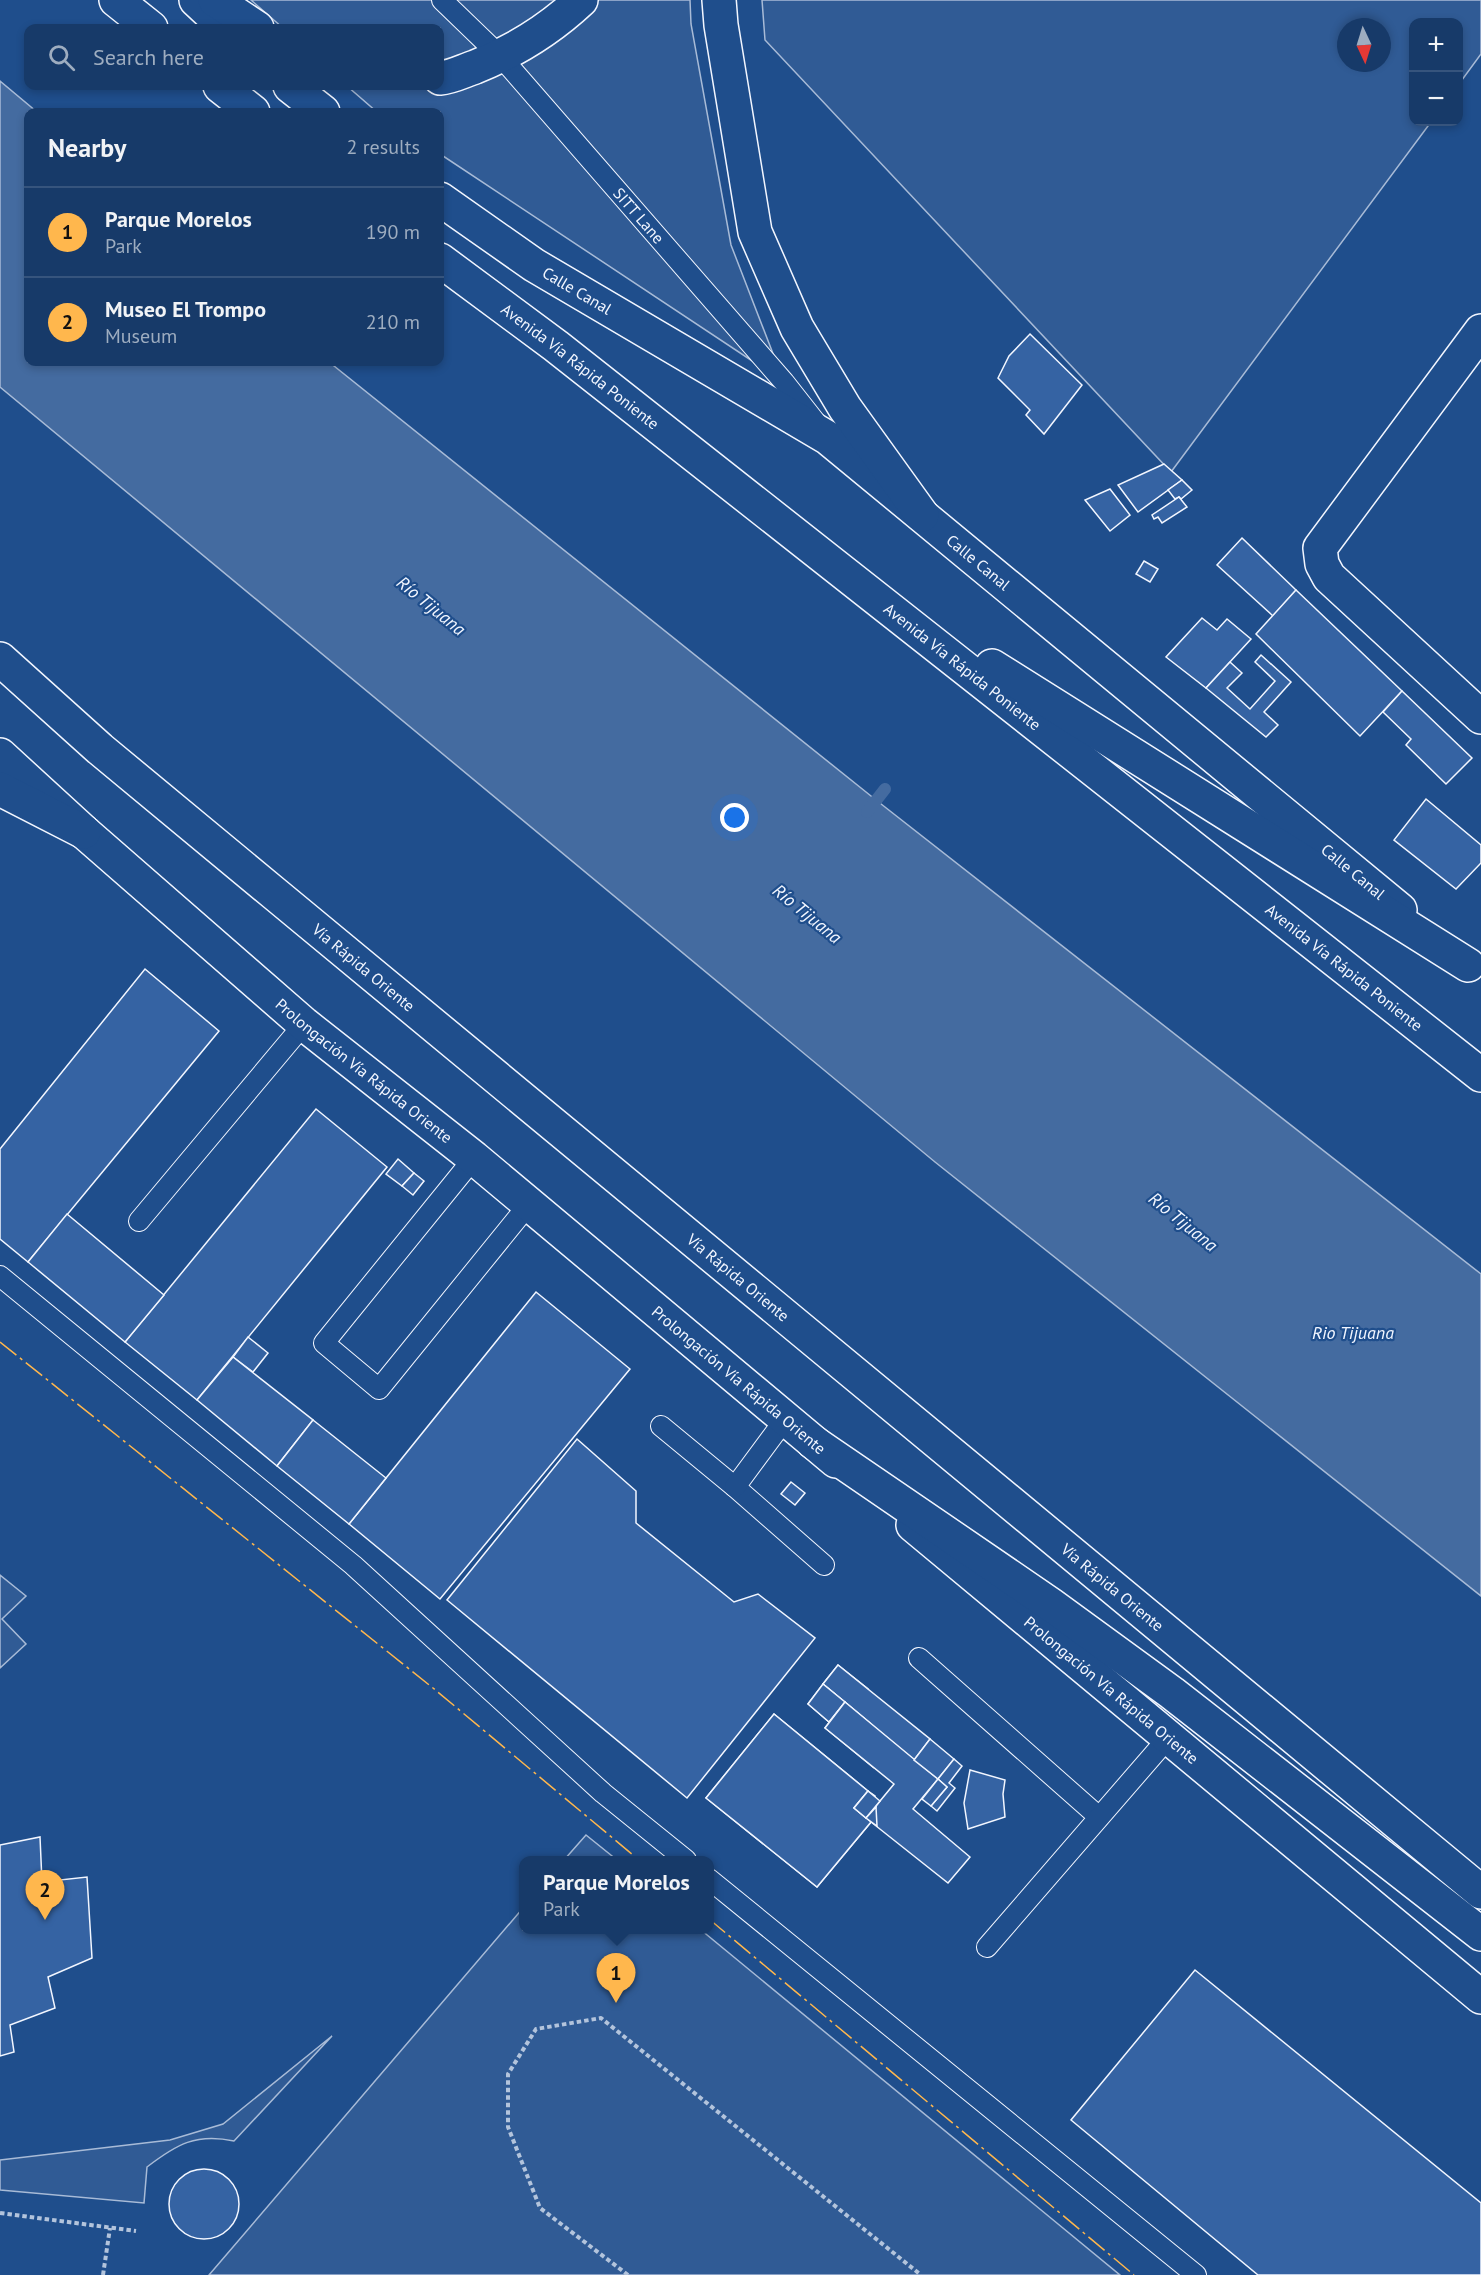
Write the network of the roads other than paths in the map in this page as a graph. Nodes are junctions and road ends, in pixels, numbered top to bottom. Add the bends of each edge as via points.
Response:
1 (116, 0) edge
2 (196, 0) edge
3 (215, 0) edge
4 (442, 0) edge
5 (581, 0) edge
6 (719, 0) edge
7 (146, 24) edge
8 (222, 24) edge
9 (251, 24) edge
10 (501, 57) junction
11 (444, 78) edge
12 (225, 90) edge
13 (295, 90) edge
14 (248, 108) edge
15 (318, 108) edge
16 (444, 202) edge
17 (444, 263) edge
18 (1481, 331) edge
19 (828, 438) junction
20 (921, 515) junction
21 (845, 573) junction
22 (0, 659) edge
23 (1481, 717) edge
24 (0, 755) edge
25 (0, 789) edge
26 (84, 832) junction
27 (1474, 971) edge
28 (304, 1024) junction
29 (1481, 1076) edge
30 (474, 1158) junction
31 (530, 1204) junction
32 (139, 1221) dead end
33 (0, 1276) edge
34 (786, 1418) junction
35 (661, 1426) dead end
36 (813, 1442) junction
37 (735, 1486) junction
38 (824, 1565) dead end
39 (919, 1658) dead end
40 (1168, 1738) junction
41 (1099, 1817) junction
42 (681, 1856) edge
43 (714, 1883) edge
44 (1481, 1892) edge
45 (1481, 1934) edge
46 (987, 1947) dead end
47 (1481, 1997) edge
48 (1196, 2275) edge

1 - 7 main road
2 - 8 main road
3 - 9 main road
4 - 10 lane, SITT Lane
5 - 10 main road via 559,21
6 - 20 main road via 755,232 803,338 845,408
10 - 11 main road
10 - 19 lane, SITT Lane via 784,382
12 - 14 main road
13 - 15 main road
16 - 19 main road, Calle Canal via 534,265
17 - 21 main road, Avenida Vía Rápida Poniente
18 - 23 main road via 1320,548 1329,577
19 - 20 main road, Calle Canal
20 - 27 main road, Calle Canal
21 - 27 main road
21 - 29 main road, Avenida Vía Rápida Poniente
22 - 44 main road, Vía Rápida Oriente via 100,749
24 - 26 main road, Prolongación Vía Rápida Oriente
25 - 26 main road
26 - 28 main road, Prolongación Vía Rápida Oriente
28 - 30 main road, Prolongación Vía Rápida Oriente
28 - 32 lane
30 - 31 main road, Prolongación Vía Rápida Oriente
30 - 31 lane via 324,1343 379,1389
31 - 34 main road, Prolongación Vía Rápida Oriente
33 - 42 lane via 353,1565 603,1793
34 - 36 main road, Prolongación Vía Rápida Oriente
34 - 37 lane
35 - 37 lane
36 - 40 main road, Prolongación Vía Rápida Oriente
36 - 45 main road via 1050,1604
37 - 38 lane
39 - 41 lane
40 - 41 lane
40 - 47 main road, Prolongación Vía Rápida Oriente
41 - 46 lane
43 - 48 lane

